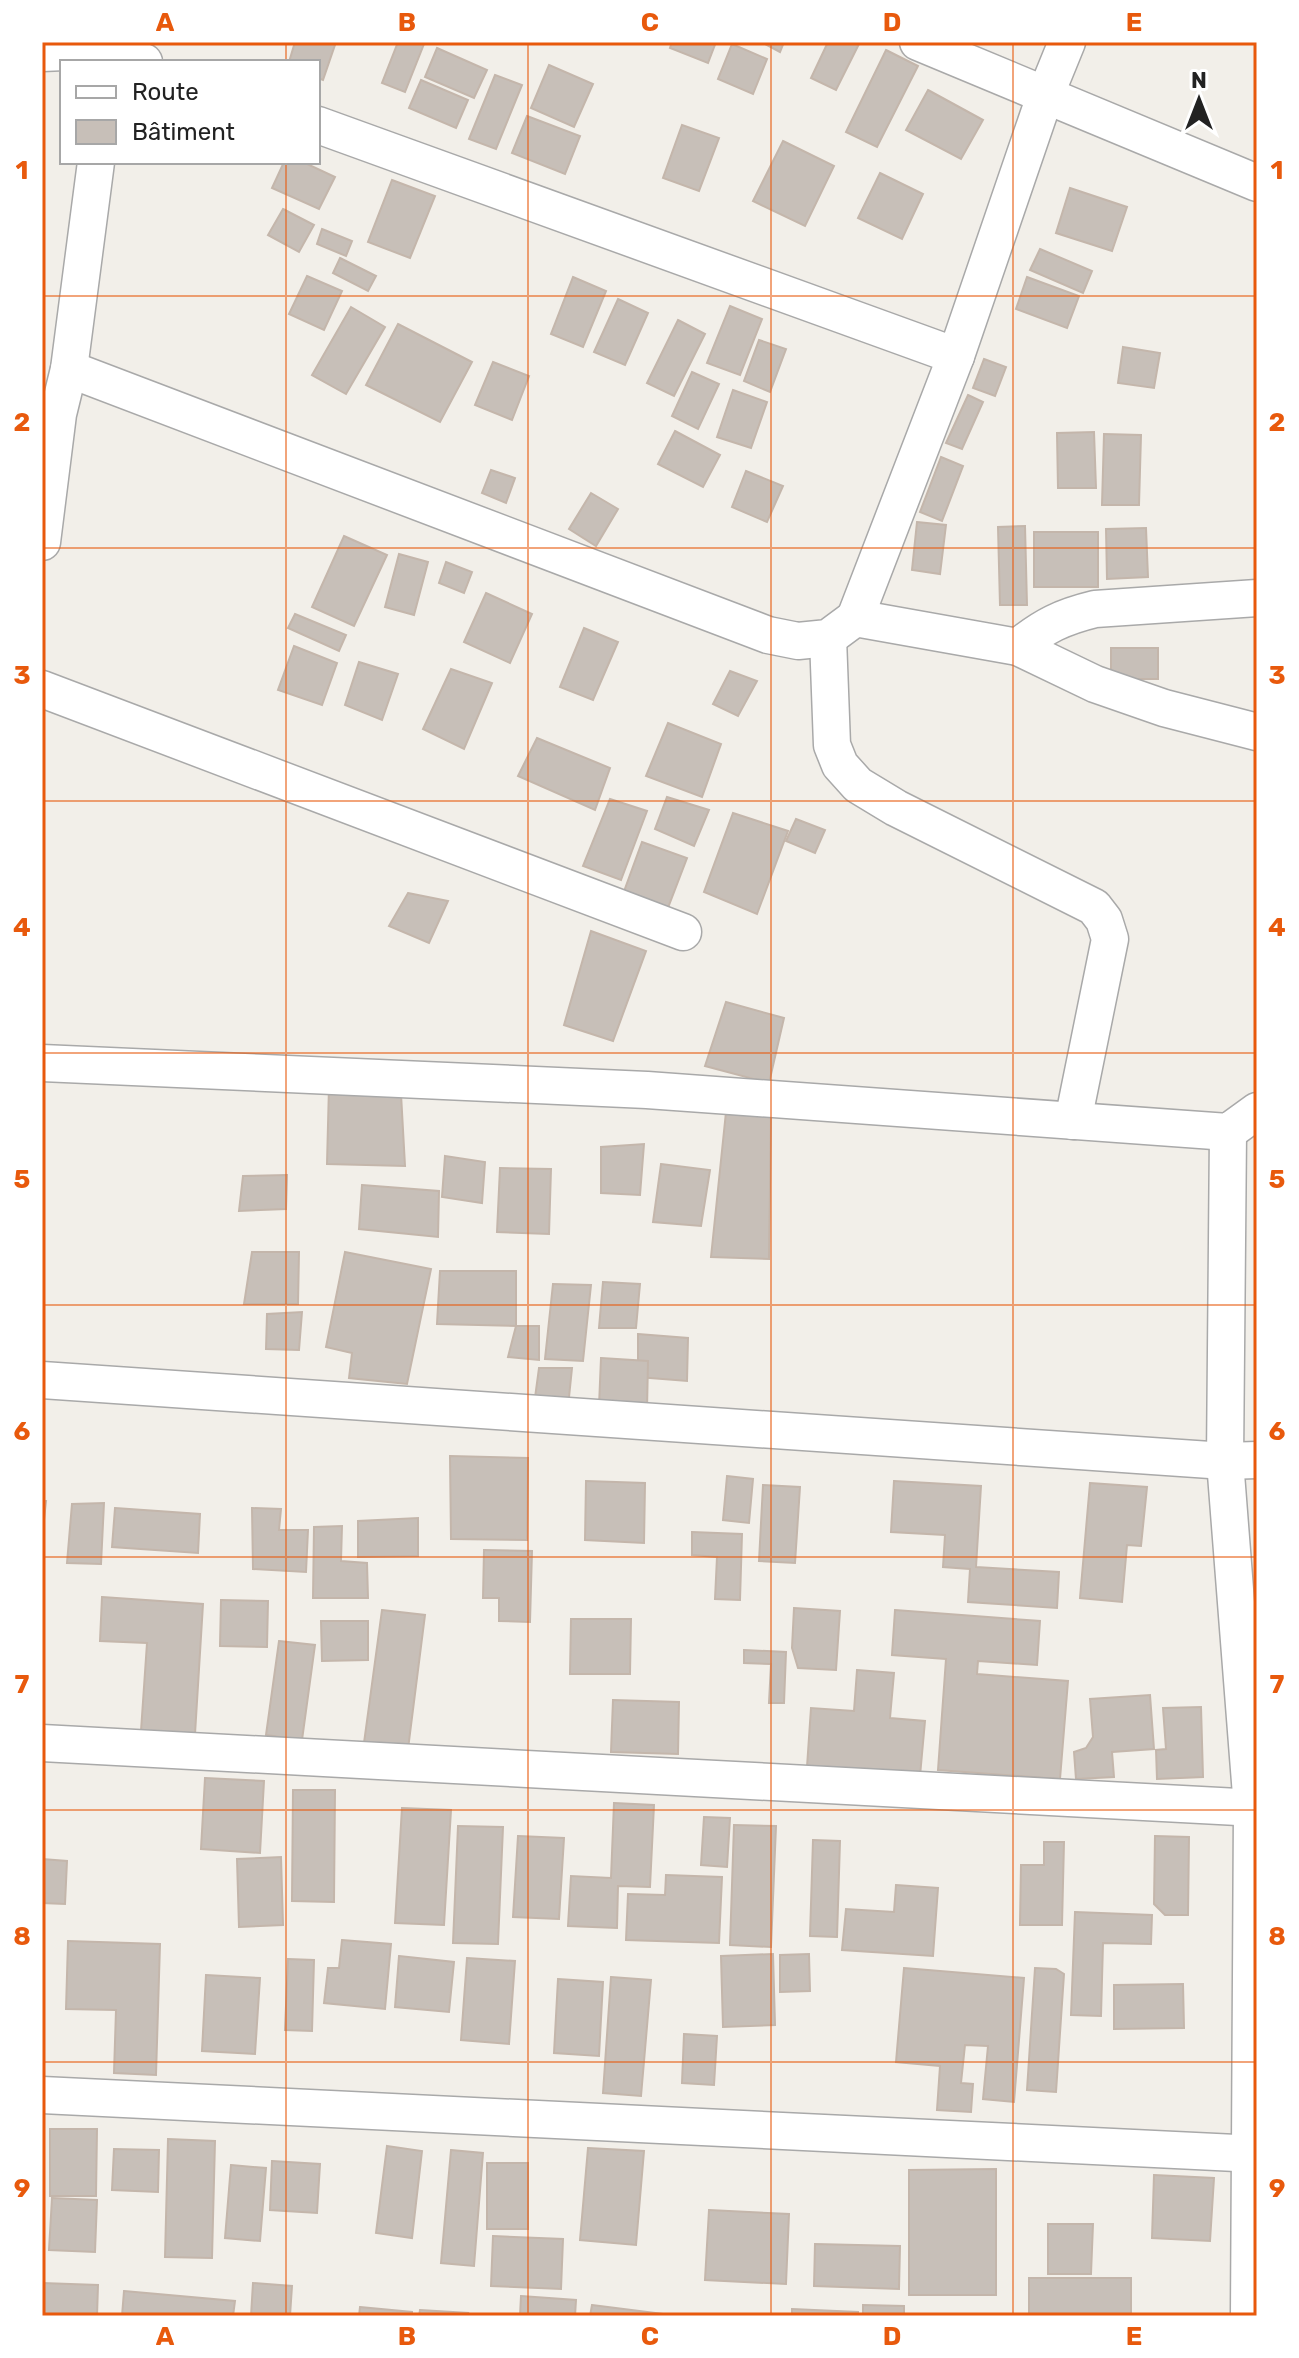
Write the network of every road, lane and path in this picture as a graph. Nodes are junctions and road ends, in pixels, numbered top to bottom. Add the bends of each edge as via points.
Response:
1 (918, 42) edge
2 (1067, 42) edge
3 (110, 51) edge
4 (42, 53) edge
5 (138, 60) edge
6 (1045, 96) junction
7 (320, 126) edge
8 (96, 164) edge
9 (1257, 183) edge
10 (956, 356) junction
11 (69, 369) junction
12 (50, 415) edge
13 (42, 542) edge
14 (1257, 598) edge
15 (841, 628) junction
16 (1018, 647) junction
17 (42, 689) edge
18 (1257, 732) edge
19 (683, 932) dead end
20 (42, 1063) edge
21 (1257, 1111) edge
22 (1073, 1121) junction
23 (1228, 1132) junction
24 (42, 1380) edge
25 (1241, 1460) edge
26 (42, 1743) edge
27 (1254, 1808) edge
28 (42, 2095) edge
29 (1253, 2154) edge
30 (1249, 2316) edge

1 - 6 street
2 - 6 street
3 - 4 street
3 - 5 street
6 - 9 street
6 - 10 street
7 - 10 street
8 - 11 street
10 - 15 street
11 - 12 street
11 - 15 street via 768,635 798,641
12 - 13 street
14 - 16 street via 1095,609 1045,626
15 - 16 street
15 - 22 street via 832,745 840,765 858,785 1094,907 1104,920 1110,939
16 - 18 street via 1095,684
17 - 19 street
20 - 22 street via 647,1090
21 - 23 street
22 - 23 street
23 - 25 street
24 - 25 street
25 - 27 street
26 - 27 street
27 - 29 street
28 - 29 street
29 - 30 street

